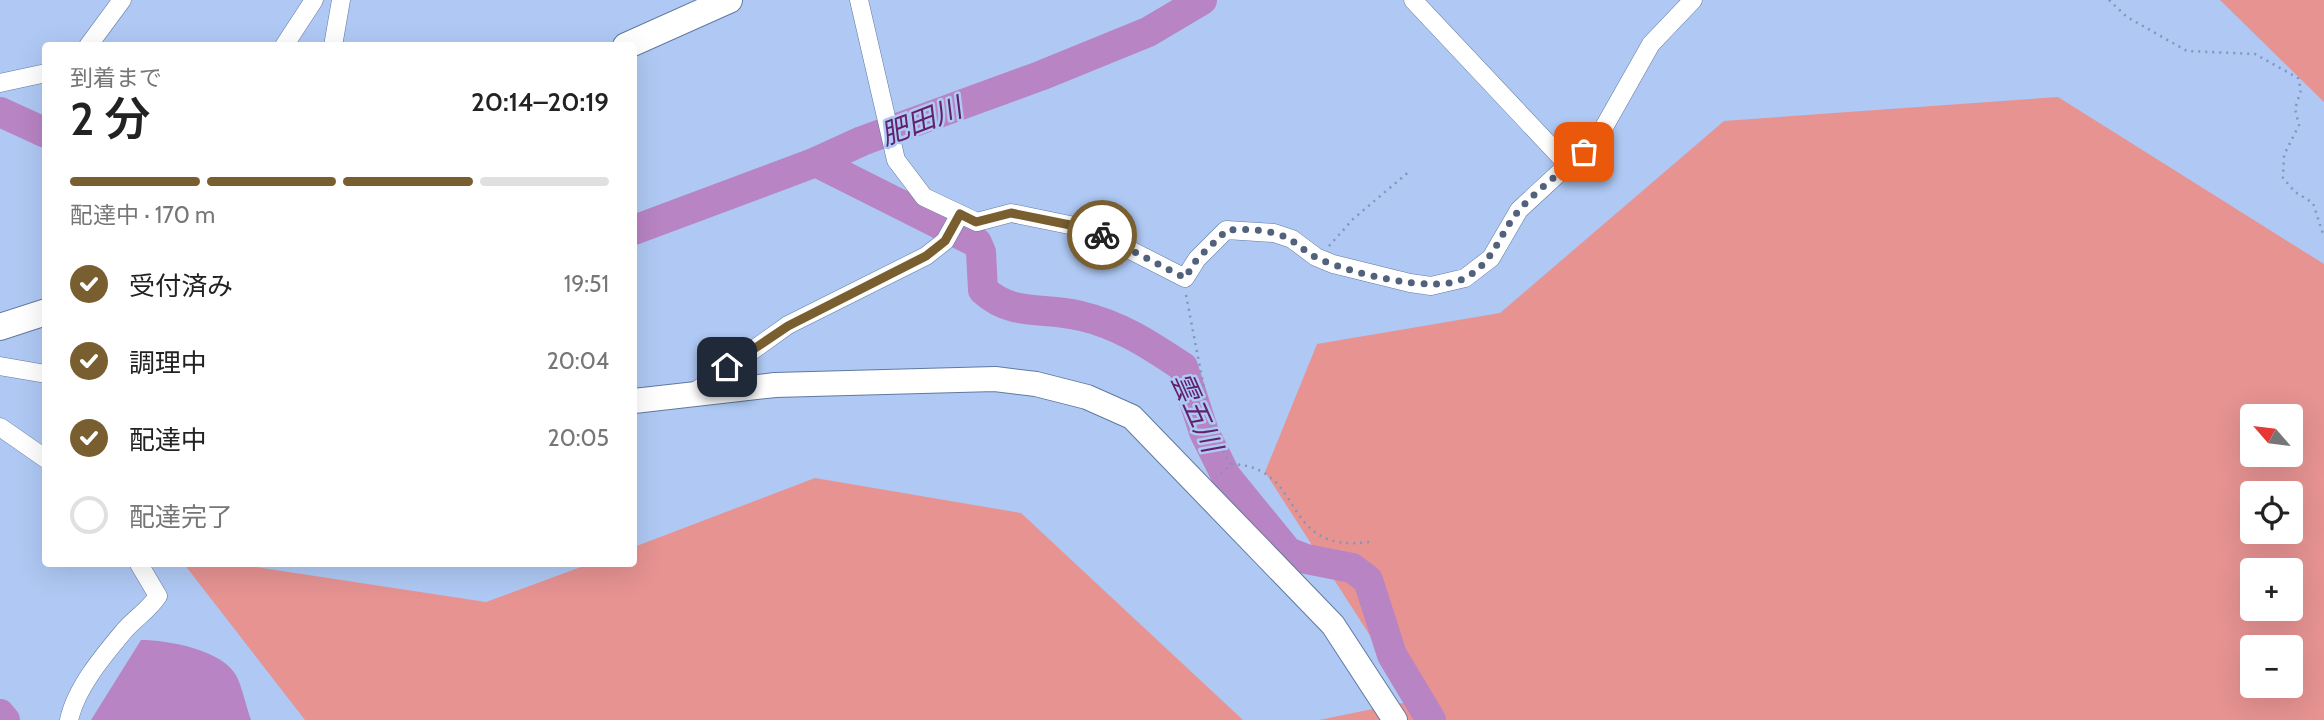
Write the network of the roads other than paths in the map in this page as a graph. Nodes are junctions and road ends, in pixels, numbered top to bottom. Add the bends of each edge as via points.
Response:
1 (122, 0) edge
2 (341, 0) edge
3 (729, 0) edge
4 (859, 0) edge
5 (1413, 0) edge
6 (1693, 0) edge
7 (309, 1) edge
8 (91, 42) edge
9 (286, 42) edge
10 (334, 42) edge
11 (635, 42) edge
12 (42, 74) edge
13 (1, 80) edge
14 (1569, 166) junction
15 (959, 216) junction
16 (42, 313) edge
17 (0, 327) edge
18 (0, 366) edge
19 (42, 373) edge
20 (693, 393) junction
21 (637, 401) edge
22 (0, 426) edge
23 (42, 456) edge
24 (141, 567) edge
25 (69, 720) edge
26 (1395, 720) edge

1 - 8 street
2 - 10 street
3 - 11 main road
4 - 15 street via 896,160 924,197
5 - 14 street
6 - 14 street via 1651,44 1599,136
7 - 9 street
12 - 13 street
14 - 15 street via 1519,210 1491,258 1465,278 1431,286 1320,259 1292,239 1274,233 1227,230 1185,278 1090,229 1011,213 976,222
15 - 20 street via 945,241 926,256 788,326
16 - 17 main road
18 - 19 street
20 - 21 street
20 - 26 street via 775,385 995,379 1087,397 1132,417 1333,625
22 - 23 street
24 - 25 street via 158,596 125,630 79,693

